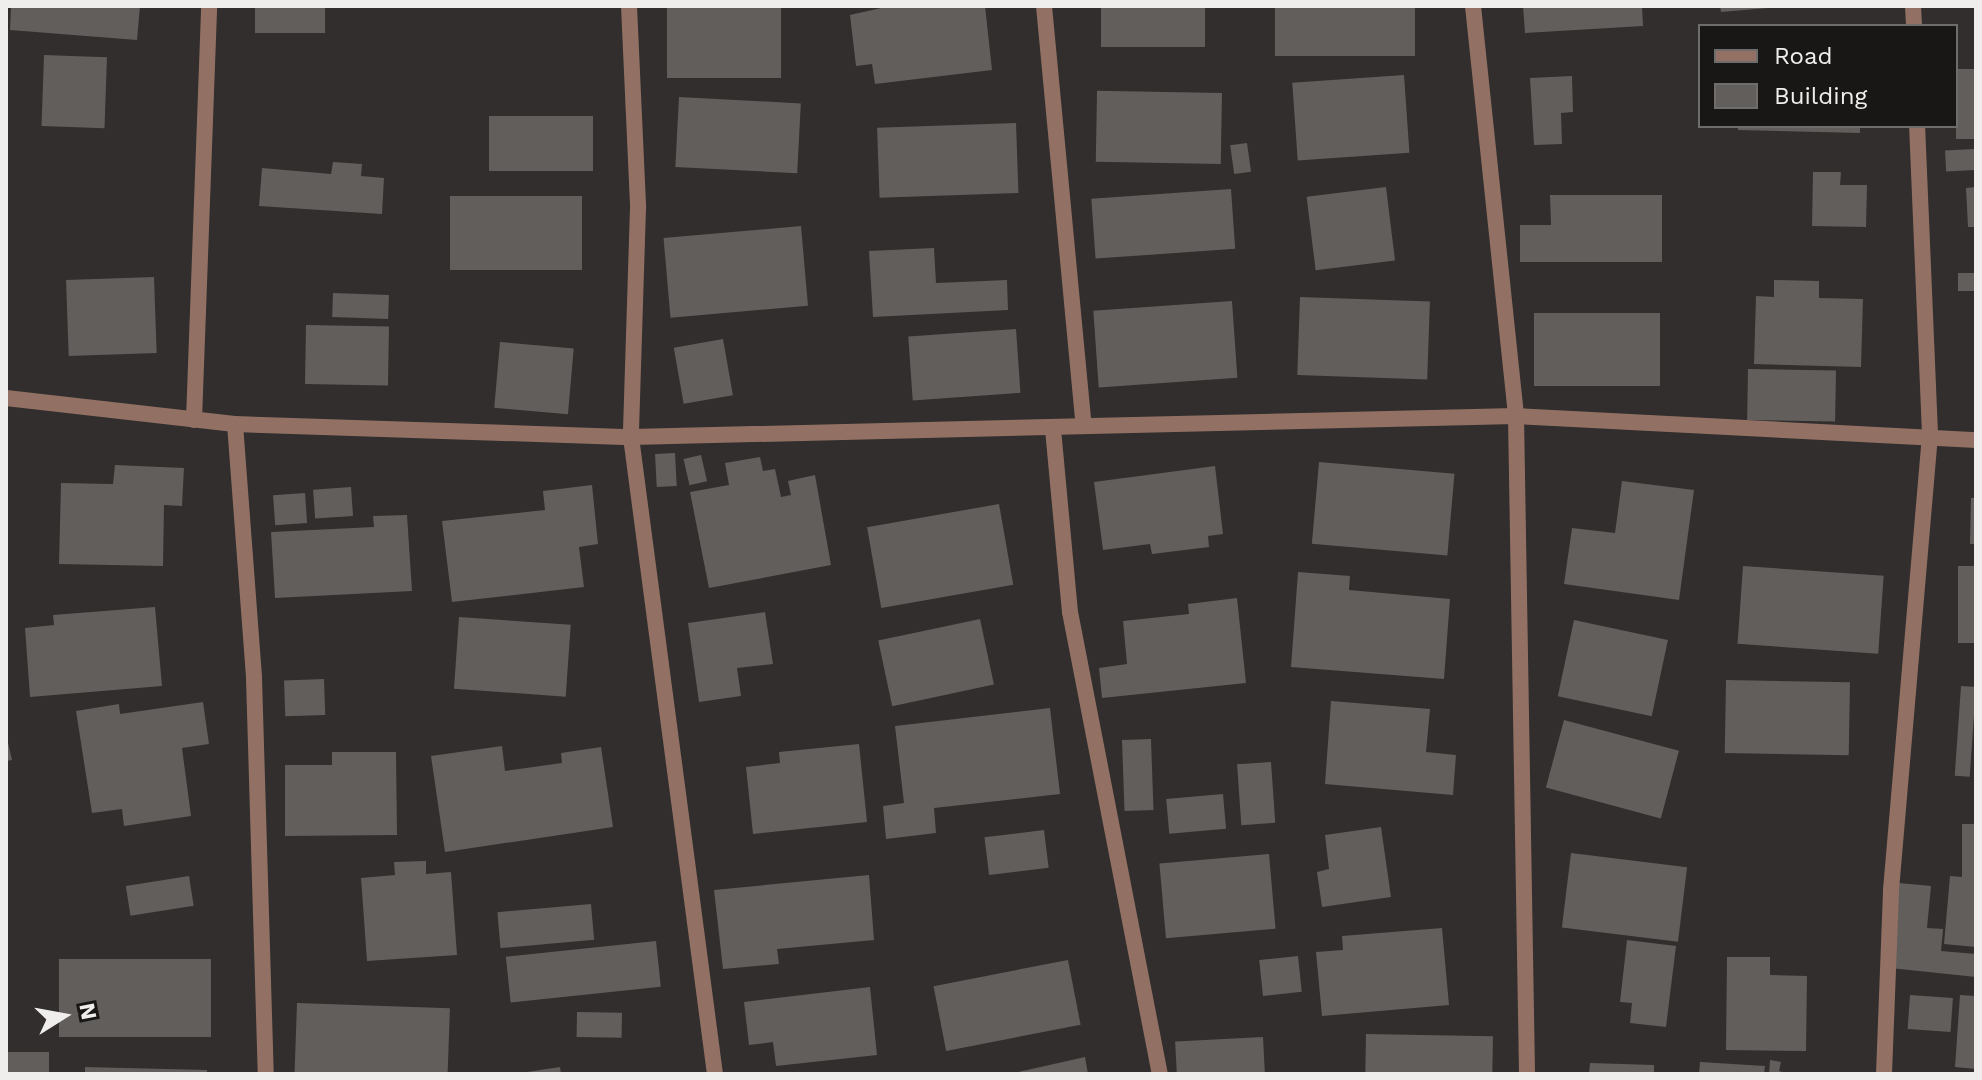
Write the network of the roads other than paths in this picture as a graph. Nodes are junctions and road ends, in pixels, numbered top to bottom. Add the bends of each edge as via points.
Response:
1 (209, 6) edge
2 (629, 6) edge
3 (1044, 6) edge
4 (1473, 6) edge
5 (1917, 128) edge
6 (6, 398) edge
7 (1516, 416) junction
8 (194, 420) junction
9 (235, 424) junction
10 (1084, 426) junction
11 (1053, 429) junction
12 (1930, 434) junction
13 (631, 437) junction
14 (1976, 440) edge
15 (266, 1074) edge
16 (715, 1074) edge
17 (1160, 1074) edge
18 (1527, 1074) edge
19 (1884, 1074) edge

1 - 8 street
2 - 13 street via 638,208
3 - 10 street
4 - 7 street
5 - 12 street
6 - 8 street
7 - 10 street
7 - 12 street
7 - 18 street
8 - 9 street
9 - 13 street
9 - 15 street via 254,678
10 - 11 street
11 - 13 street
11 - 17 street via 1070,612
12 - 14 street
12 - 19 street via 1891,890
13 - 16 street

